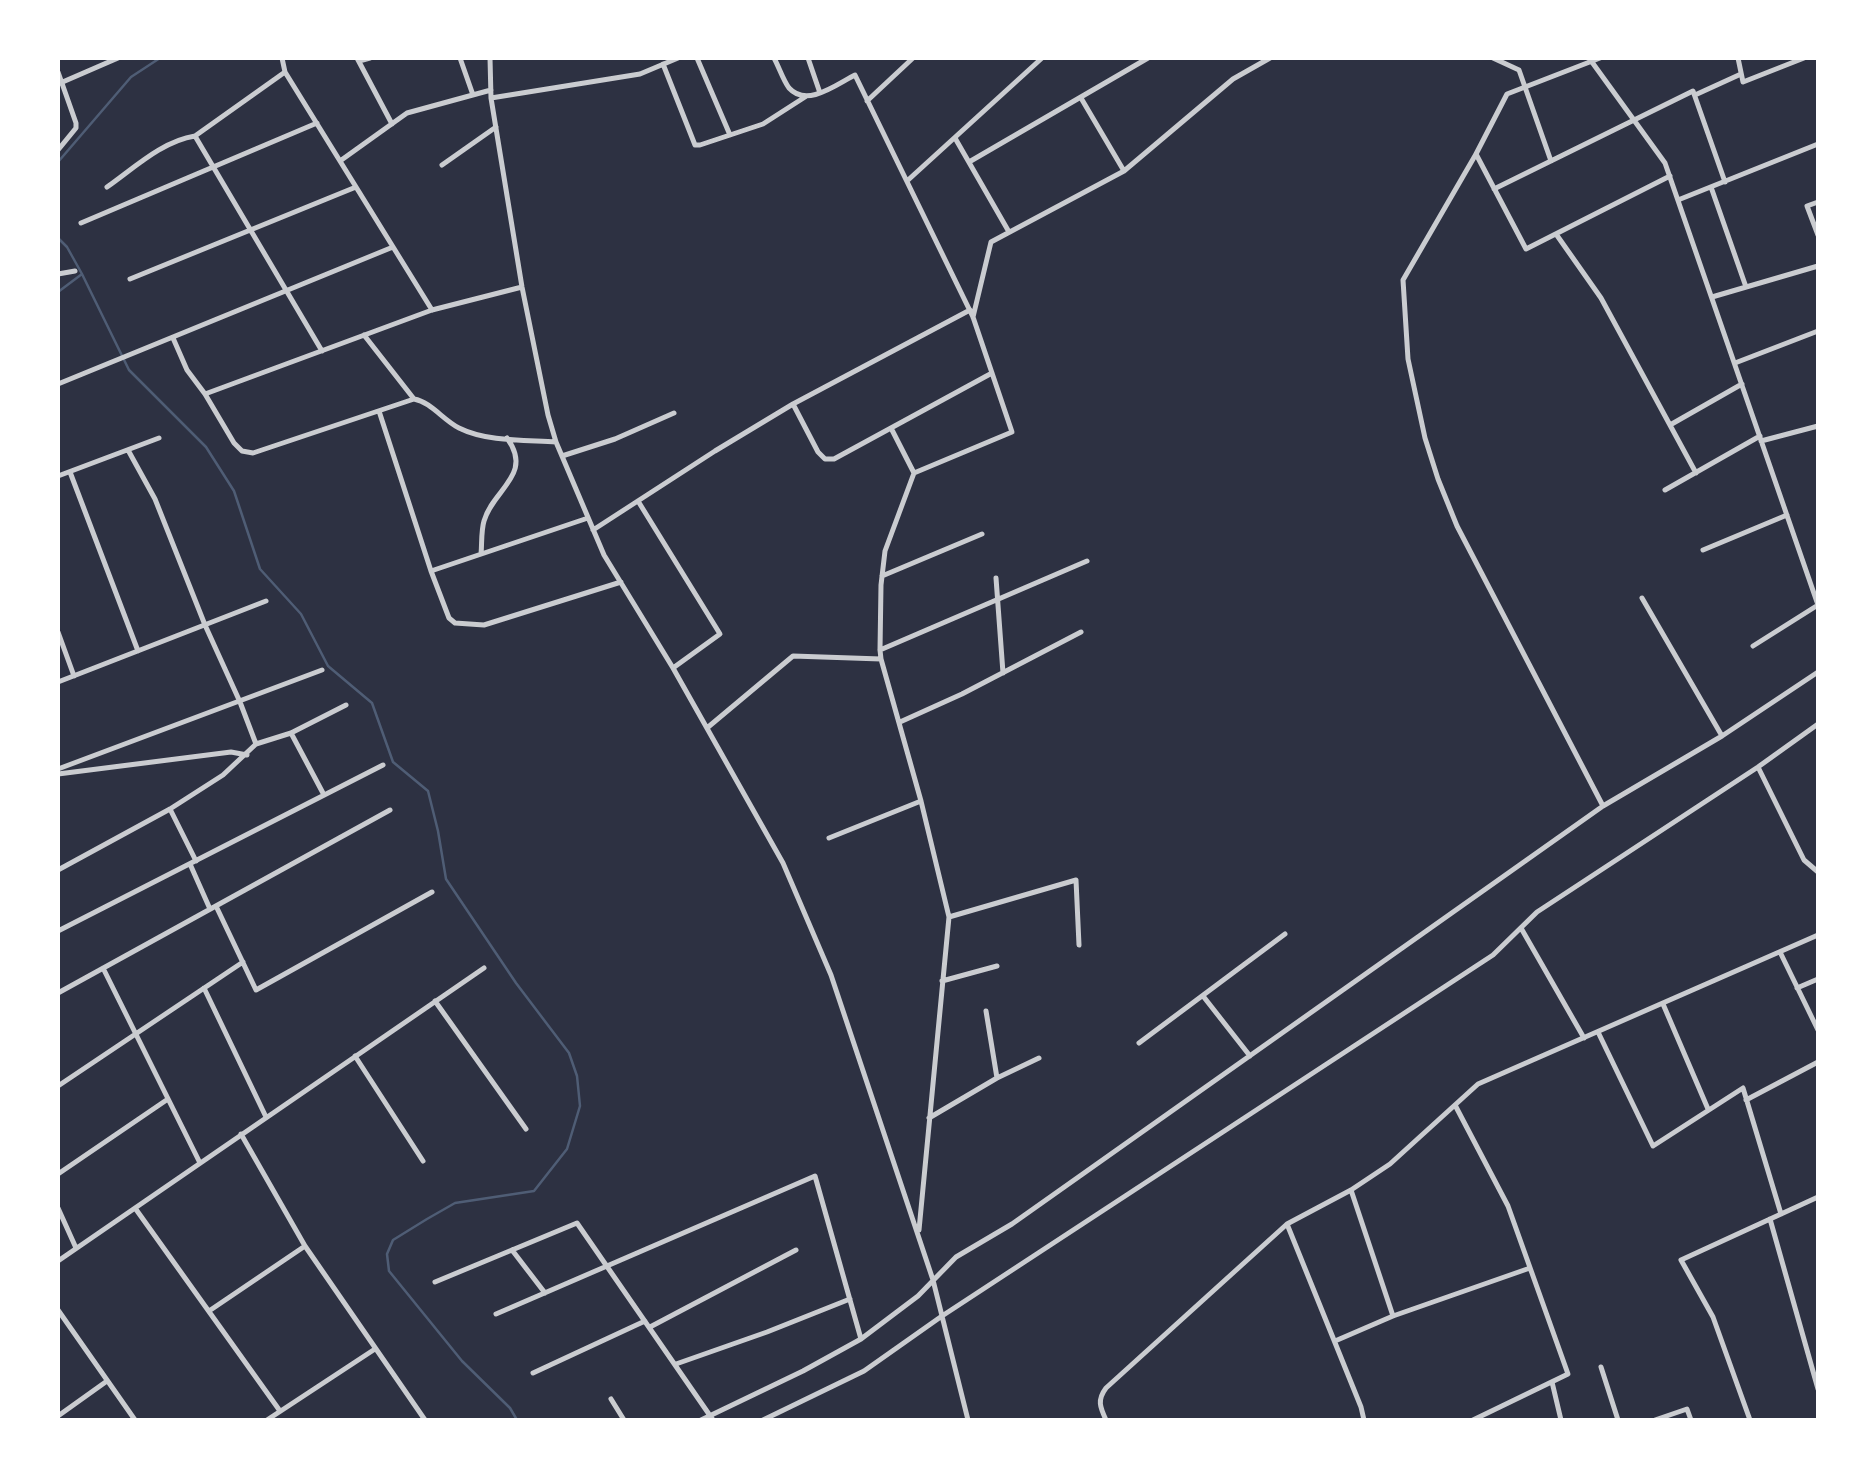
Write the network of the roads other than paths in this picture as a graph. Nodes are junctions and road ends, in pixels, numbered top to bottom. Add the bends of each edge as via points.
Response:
1 (118, 58) edge
2 (282, 58) edge
3 (370, 58) edge
4 (460, 58) edge
5 (490, 58) edge
6 (655, 58) edge
7 (678, 58) edge
8 (697, 58) edge
9 (774, 58) edge
10 (807, 58) edge
11 (913, 58) edge
12 (1042, 58) edge
13 (1148, 58) edge
14 (1267, 58) edge
15 (1493, 58) edge
16 (1600, 58) edge
17 (1738, 58) edge
18 (1804, 58) edge
19 (1590, 59) edge
20 (358, 60) edge
21 (661, 65) junction
22 (58, 72) edge
23 (285, 72) junction
24 (1741, 74) junction
25 (60, 83) edge
26 (1525, 87) junction
27 (491, 90) junction
28 (820, 93) junction
29 (472, 95) junction
30 (1695, 95) junction
31 (805, 97) junction
32 (491, 98) junction
33 (1081, 98) junction
34 (867, 100) junction
35 (1634, 120) junction
36 (317, 123) junction
37 (392, 124) junction
38 (496, 127) junction
39 (730, 135) junction
40 (195, 136) junction
41 (955, 138) junction
42 (1818, 144) edge
43 (58, 150) edge
44 (1476, 154) junction
45 (340, 161) junction
46 (1551, 161) junction
47 (969, 162) junction
48 (442, 165) dead end
49 (214, 167) junction
50 (1124, 171) junction
51 (1670, 176) junction
52 (907, 181) junction
53 (1725, 182) junction
54 (107, 187) dead end
55 (356, 187) junction
56 (1712, 187) junction
57 (1494, 189) junction
58 (1678, 200) junction
59 (1818, 202) edge
60 (81, 223) dead end
61 (251, 230) junction
62 (1009, 232) junction
63 (1556, 234) junction
64 (1818, 235) edge
65 (393, 247) junction
66 (1818, 266) edge
67 (75, 271) dead end
68 (58, 274) edge
69 (130, 279) dead end
70 (1746, 287) junction
71 (522, 288) junction
72 (287, 291) junction
73 (1712, 297) junction
74 (432, 310) junction
75 (970, 310) junction
76 (974, 317) junction
77 (1818, 331) edge
78 (364, 335) junction
79 (173, 338) junction
80 (322, 351) junction
81 (1735, 363) junction
82 (992, 373) junction
83 (58, 384) edge
84 (1742, 384) junction
85 (205, 394) junction
86 (414, 399) junction
87 (793, 404) junction
88 (379, 411) junction
89 (674, 413) dead end
90 (1670, 425) junction
91 (1818, 426) edge
92 (891, 428) junction
93 (159, 438) dead end
94 (507, 438) junction
95 (1761, 439) junction
96 (556, 442) junction
97 (128, 450) junction
98 (562, 457) junction
99 (70, 472) junction
100 (1696, 472) junction
101 (914, 473) junction
102 (58, 476) edge
103 (1665, 490) dead end
104 (638, 501) junction
105 (1787, 515) junction
106 (588, 517) junction
107 (593, 530) junction
108 (982, 534) dead end
109 (1703, 550) dead end
110 (481, 554) junction
111 (1087, 561) dead end
112 (431, 571) junction
113 (882, 576) junction
114 (996, 578) dead end
115 (621, 582) junction
116 (1642, 598) dead end
117 (998, 600) junction
118 (266, 601) dead end
119 (1818, 605) edge
120 (205, 625) junction
121 (58, 632) edge
122 (1081, 632) dead end
123 (1753, 646) dead end
124 (880, 650) junction
125 (138, 651) junction
126 (881, 659) junction
127 (673, 668) junction
128 (322, 670) dead end
129 (1818, 672) edge
130 (1003, 673) junction
131 (74, 676) junction
132 (58, 682) edge
133 (240, 702) junction
134 (346, 705) dead end
135 (900, 722) junction
136 (1818, 724) edge
137 (707, 728) junction
138 (291, 733) junction
139 (1721, 736) junction
140 (256, 744) junction
141 (247, 755) junction
142 (383, 765) dead end
143 (1758, 767) junction
144 (58, 771) edge
145 (324, 795) junction
146 (921, 801) junction
147 (1602, 806) junction
148 (170, 809) junction
149 (390, 810) dead end
150 (829, 838) dead end
151 (193, 862) junction
152 (58, 870) edge
153 (1818, 872) edge
154 (432, 892) dead end
155 (213, 908) junction
156 (949, 917) junction
157 (1521, 928) junction
158 (58, 931) edge
159 (1285, 934) dead end
160 (1818, 935) edge
161 (1079, 945) dead end
162 (1780, 952) junction
163 (243, 962) junction
164 (997, 967) dead end
165 (103, 968) junction
166 (484, 968) dead end
167 (1818, 979) edge
168 (943, 981) junction
169 (204, 988) junction
170 (1797, 988) junction
171 (59, 990) edge
172 (1203, 996) junction
173 (435, 1001) junction
174 (1663, 1004) junction
175 (986, 1011) dead end
176 (1818, 1030) edge
177 (1598, 1032) junction
178 (136, 1033) junction
179 (1584, 1038) junction
180 (1139, 1043) dead end
181 (355, 1056) junction
182 (1250, 1056) junction
183 (1039, 1058) dead end
184 (1818, 1062) edge
185 (997, 1078) junction
186 (58, 1086) edge
187 (168, 1099) junction
188 (1746, 1100) junction
189 (1455, 1105) junction
190 (1709, 1109) junction
191 (266, 1117) junction
192 (929, 1118) junction
193 (526, 1129) dead end
194 (241, 1134) junction
195 (423, 1161) dead end
196 (200, 1163) junction
197 (58, 1174) edge
198 (1351, 1189) junction
199 (1818, 1197) edge
200 (58, 1208) edge
201 (135, 1208) junction
202 (1781, 1214) junction
203 (1770, 1219) junction
204 (1287, 1224) junction
205 (918, 1233) junction
206 (305, 1246) junction
207 (76, 1248) junction
208 (512, 1250) junction
209 (796, 1250) dead end
210 (58, 1261) edge
211 (608, 1267) junction
212 (1530, 1268) junction
213 (933, 1279) junction
214 (435, 1282) dead end
215 (545, 1293) junction
216 (850, 1299) junction
217 (58, 1310) edge
218 (209, 1311) junction
219 (496, 1314) dead end
220 (942, 1316) junction
221 (1393, 1316) junction
222 (645, 1321) junction
223 (650, 1327) junction
224 (861, 1339) junction
225 (1335, 1341) junction
226 (375, 1349) junction
227 (676, 1364) junction
228 (1601, 1367) dead end
229 (533, 1373) dead end
230 (107, 1381) junction
231 (1552, 1382) junction
232 (1818, 1389) edge
233 (611, 1399) dead end
234 (280, 1411) junction
235 (58, 1416) edge
236 (712, 1418) edge
237 (135, 1420) edge
238 (267, 1420) edge
239 (425, 1420) edge
240 (624, 1420) edge
241 (701, 1420) edge
242 (764, 1420) edge
243 (968, 1420) edge
244 (1106, 1420) edge
245 (1364, 1420) edge
246 (1473, 1420) edge
247 (1561, 1420) edge
248 (1618, 1420) edge
249 (1655, 1420) edge
250 (1691, 1420) edge
251 (1750, 1420) edge

1 - 25 street
2 - 23 street
3 - 20 street
4 - 29 street
5 - 27 street
6 - 21 street
7 - 21 street
8 - 39 street
9 - 31 street via 789,87
10 - 28 street
11 - 34 street
12 - 41 street
13 - 33 street
14 - 50 street via 1233,79
15 - 26 street via 1519,70
16 - 19 street
17 - 24 street
18 - 24 street via 1743,82
19 - 26 street
19 - 35 street
20 - 37 street
21 - 32 street via 640,74
21 - 39 street via 695,145
22 - 25 street
23 - 36 street
23 - 40 street
24 - 30 street
25 - 43 street via 76,128
26 - 44 street via 1507,94
26 - 46 street
27 - 29 street
27 - 32 street
28 - 31 street
28 - 34 street via 855,75
29 - 37 street via 418,109
30 - 35 street via 1693,91
30 - 53 street
31 - 39 street via 763,124
32 - 38 street
33 - 47 street
33 - 50 street
34 - 52 street
35 - 46 street
35 - 51 street
36 - 45 street
36 - 49 street
37 - 45 street
38 - 48 street
38 - 71 street
40 - 49 street
40 - 54 street via 164,147
41 - 47 street
41 - 52 street
42 - 53 street
44 - 57 street
44 - 147 street via 1403,279 1408,359 1437,479 1457,526
45 - 55 street
46 - 57 street
47 - 62 street
49 - 60 street
49 - 61 street
50 - 62 street
51 - 58 street
51 - 63 street
52 - 75 street
53 - 56 street
55 - 61 street
55 - 65 street
56 - 58 street
56 - 70 street
57 - 63 street via 1526,249
58 - 73 street
59 - 64 street via 1807,206
61 - 69 street
61 - 72 street
62 - 76 street via 991,242
63 - 90 street via 1601,298
65 - 72 street
65 - 74 street
66 - 70 street
67 - 68 street
70 - 73 street
71 - 74 street
71 - 96 street
72 - 79 street
72 - 80 street
73 - 81 street
74 - 78 street
75 - 76 street
75 - 87 street
76 - 82 street
77 - 81 street
78 - 80 street
78 - 86 street
79 - 83 street
79 - 85 street
80 - 85 street
81 - 84 street
82 - 92 street
82 - 101 street via 1012,432
84 - 90 street
84 - 95 street
85 - 88 street via 234,443 247,453
86 - 88 street
86 - 94 street via 422,400 460,429
87 - 92 street via 825,459 834,459
87 - 104 street
88 - 112 street
89 - 98 street
90 - 100 street
91 - 95 street
92 - 101 street
93 - 97 street
94 - 96 street
94 - 110 street via 515,449 515,473 484,521
95 - 100 street
95 - 105 street
96 - 98 street
97 - 99 street
97 - 120 street via 155,499
98 - 106 street
99 - 102 street
99 - 125 street
100 - 103 street
101 - 113 street via 885,551
104 - 107 street
104 - 127 street via 720,634
105 - 109 street
105 - 119 street
106 - 107 street
106 - 110 street
107 - 115 street
108 - 113 street
110 - 112 street
111 - 117 street
112 - 115 street via 449,618 470,625 484,625
113 - 124 street
114 - 117 street
115 - 127 street
116 - 139 street
117 - 124 street
117 - 130 street
118 - 120 street
119 - 123 street
120 - 125 street
120 - 133 street
121 - 131 street
122 - 130 street
124 - 126 street
125 - 131 street
126 - 135 street
126 - 137 street via 793,656
127 - 137 street
128 - 133 street
129 - 139 street
130 - 135 street
131 - 132 street
133 - 140 street
133 - 144 street
134 - 138 street
135 - 146 street
136 - 143 street
137 - 205 street via 783,863 831,975
138 - 140 street
138 - 145 street
139 - 147 street
140 - 141 street
141 - 144 street via 231,752
141 - 148 street
142 - 145 street
143 - 153 street via 1804,860
143 - 157 street via 1537,912
145 - 151 street
146 - 150 street
146 - 156 street
147 - 182 street
148 - 151 street
148 - 152 street
149 - 155 street
151 - 155 street
151 - 158 street
154 - 163 street via 256,990
155 - 163 street
155 - 165 street
156 - 161 street via 1076,880
156 - 168 street
157 - 179 street
157 - 220 street via 1493,955
159 - 172 street
160 - 162 street
162 - 170 street
162 - 174 street
163 - 169 street
164 - 168 street
165 - 171 street
165 - 178 street
166 - 173 street
167 - 170 street
168 - 192 street
169 - 178 street
169 - 191 street
170 - 176 street
172 - 180 street
172 - 182 street
173 - 181 street
173 - 193 street
174 - 177 street
174 - 190 street
175 - 185 street
177 - 179 street
177 - 190 street via 1653,1146
178 - 186 street
178 - 187 street
179 - 189 street via 1478,1084
181 - 191 street
181 - 195 street
182 - 213 street via 1012,1224 956,1257
183 - 185 street
184 - 188 street
185 - 192 street
187 - 196 street
187 - 197 street
188 - 190 street via 1742,1088
188 - 202 street
189 - 198 street via 1390,1164
189 - 212 street via 1508,1206
191 - 194 street
192 - 205 street
194 - 196 street
194 - 206 street
196 - 201 street
198 - 204 street
198 - 221 street
199 - 202 street
200 - 207 street
201 - 207 street
201 - 218 street
202 - 203 street
203 - 232 street
203 - 251 street via 1681,1260 1713,1317
204 - 225 street
204 - 244 street via 1106,1388 1100,1406
205 - 213 street
206 - 218 street
206 - 226 street
207 - 210 street
208 - 211 street via 577,1223
208 - 214 street
208 - 215 street
209 - 223 street
211 - 215 street
211 - 216 street via 815,1176
211 - 222 street
212 - 221 street
212 - 231 street via 1568,1374
213 - 220 street
213 - 224 street
215 - 219 street
216 - 224 street
216 - 227 street
217 - 230 street
218 - 234 street
220 - 242 street via 863,1371
220 - 243 street
221 - 225 street
222 - 223 street
222 - 229 street
223 - 227 street
224 - 236 street
225 - 245 street
226 - 234 street
226 - 239 street
227 - 236 street
228 - 248 street
230 - 235 street
230 - 237 street
231 - 246 street
231 - 247 street
233 - 240 street
234 - 238 street
236 - 241 street
249 - 250 street via 1687,1409

